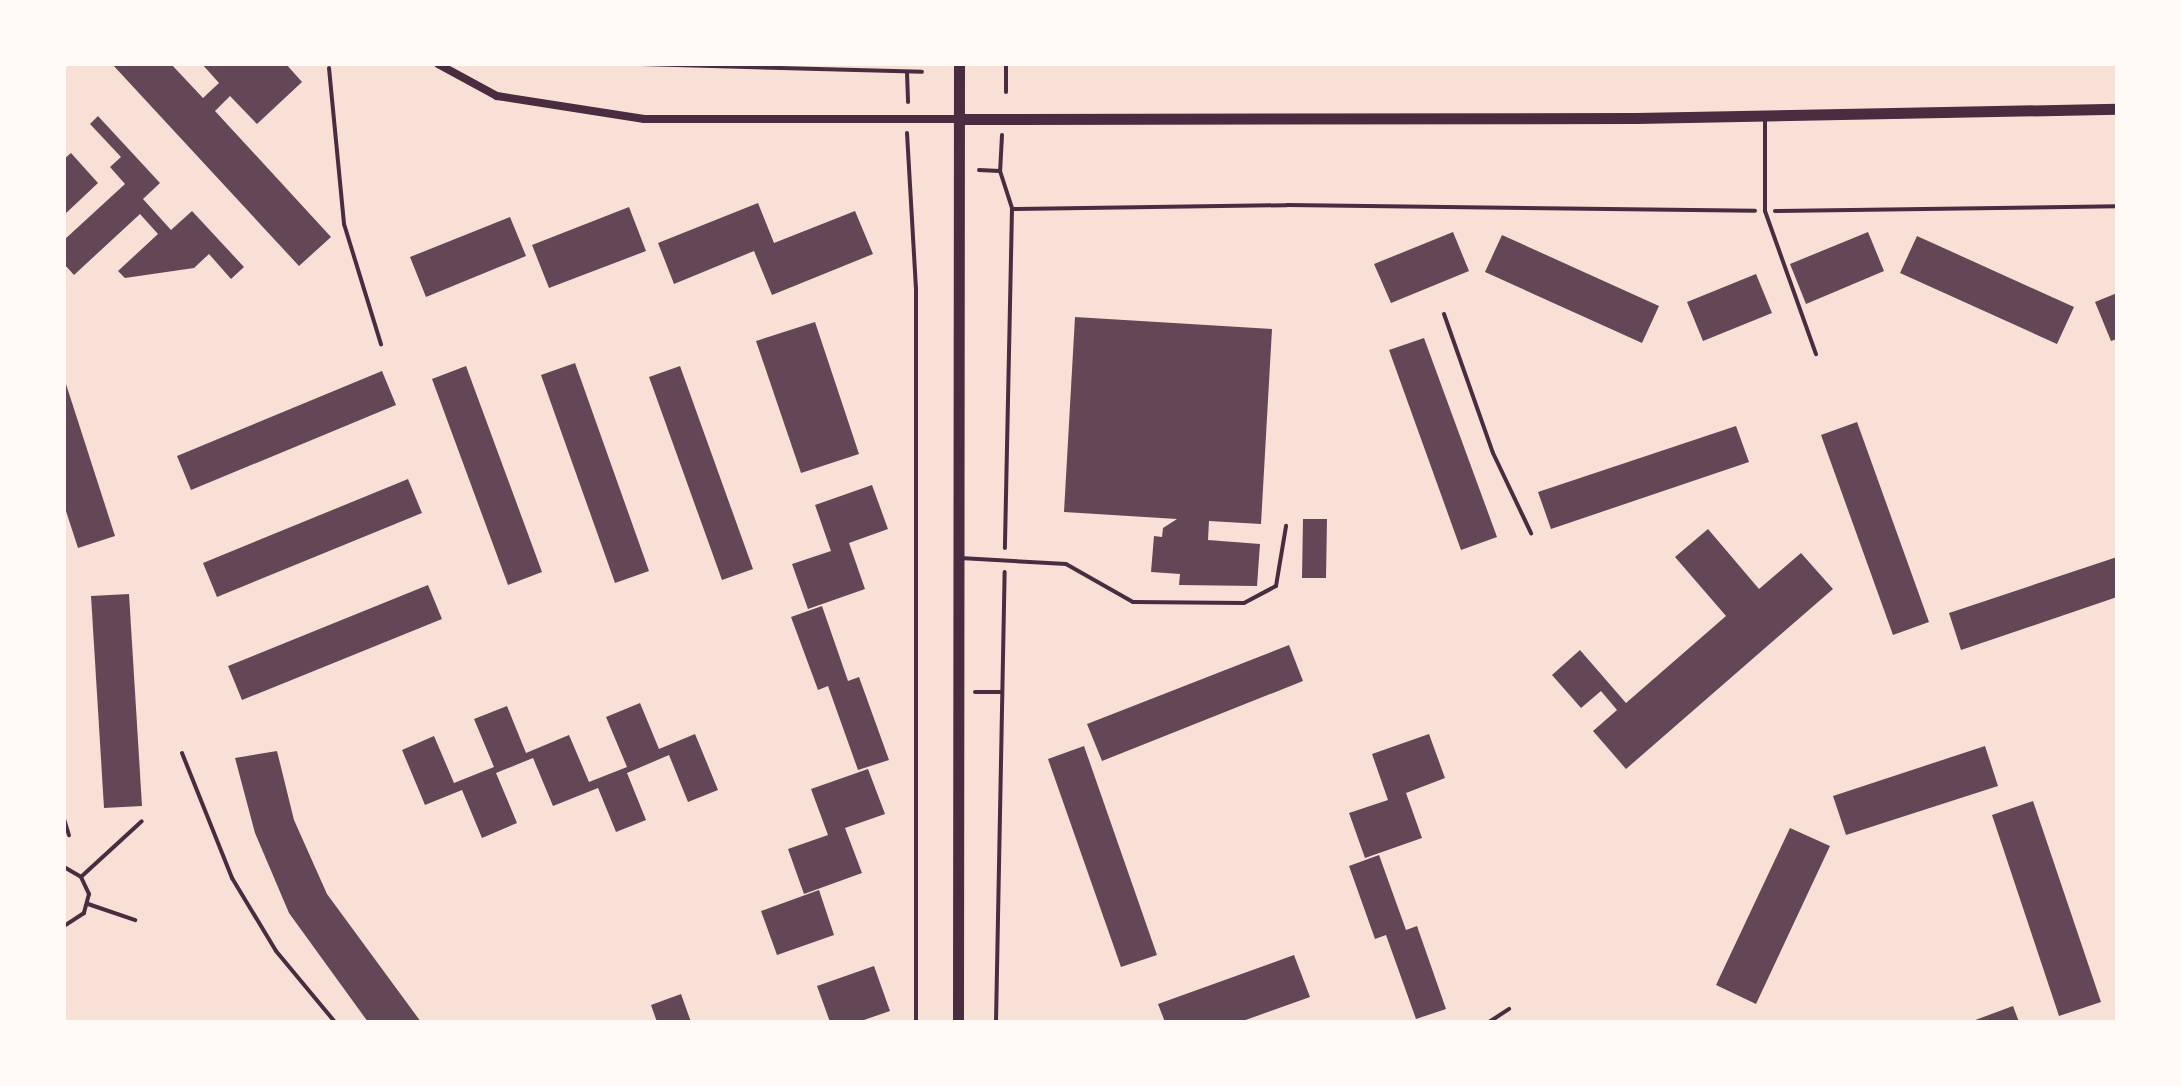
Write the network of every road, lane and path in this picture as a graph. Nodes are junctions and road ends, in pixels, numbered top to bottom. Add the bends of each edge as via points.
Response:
1 (438, 64) edge
2 (641, 64) edge
3 (959, 64) edge
4 (1006, 64) edge
5 (329, 68) dead end
6 (907, 72) junction
7 (922, 72) dead end
8 (1006, 92) dead end
9 (908, 102) dead end
10 (2117, 109) edge
11 (1765, 115) junction
12 (959, 119) junction
13 (907, 132) dead end
14 (1002, 134) dead end
15 (979, 170) dead end
16 (1000, 171) junction
17 (2117, 206) edge
18 (1012, 209) junction
19 (1765, 211) junction
20 (1444, 314) dead end
21 (381, 344) dead end
22 (1816, 354) dead end
23 (1286, 526) dead end
24 (1531, 533) dead end
25 (1005, 557) junction
26 (957, 558) junction
27 (915, 690) junction
28 (925, 690) dead end
29 (975, 692) dead end
30 (1002, 692) junction
31 (182, 753) dead end
32 (64, 819) edge
33 (142, 821) dead end
34 (69, 835) dead end
35 (64, 867) edge
36 (81, 877) junction
37 (88, 904) junction
38 (135, 920) dead end
39 (64, 926) edge
40 (1509, 1009) dead end
41 (335, 1022) edge
42 (916, 1022) edge
43 (958, 1022) edge
44 (996, 1022) edge
45 (1489, 1022) edge

1 - 12 street via 497,96 644,119
2 - 6 path
3 - 12 street
4 - 8 path
5 - 21 path via 344,224
6 - 7 path
6 - 9 path
10 - 11 street
11 - 12 street
11 - 19 lane
12 - 26 street
13 - 27 path via 916,288
14 - 16 path
15 - 16 path
16 - 18 path
17 - 19 path
18 - 19 path via 1287,205
18 - 25 path
19 - 22 lane
20 - 24 lane via 1493,453
23 - 25 lane via 1276,586 1244,603 1133,602 1066,564
25 - 26 lane
25 - 30 path
26 - 43 street
27 - 28 path
27 - 42 path
29 - 30 path
30 - 44 path
31 - 41 path via 232,878 276,951
32 - 34 path
33 - 36 path
35 - 36 path
36 - 37 path
37 - 38 path
37 - 39 path via 77,920
40 - 45 lane

